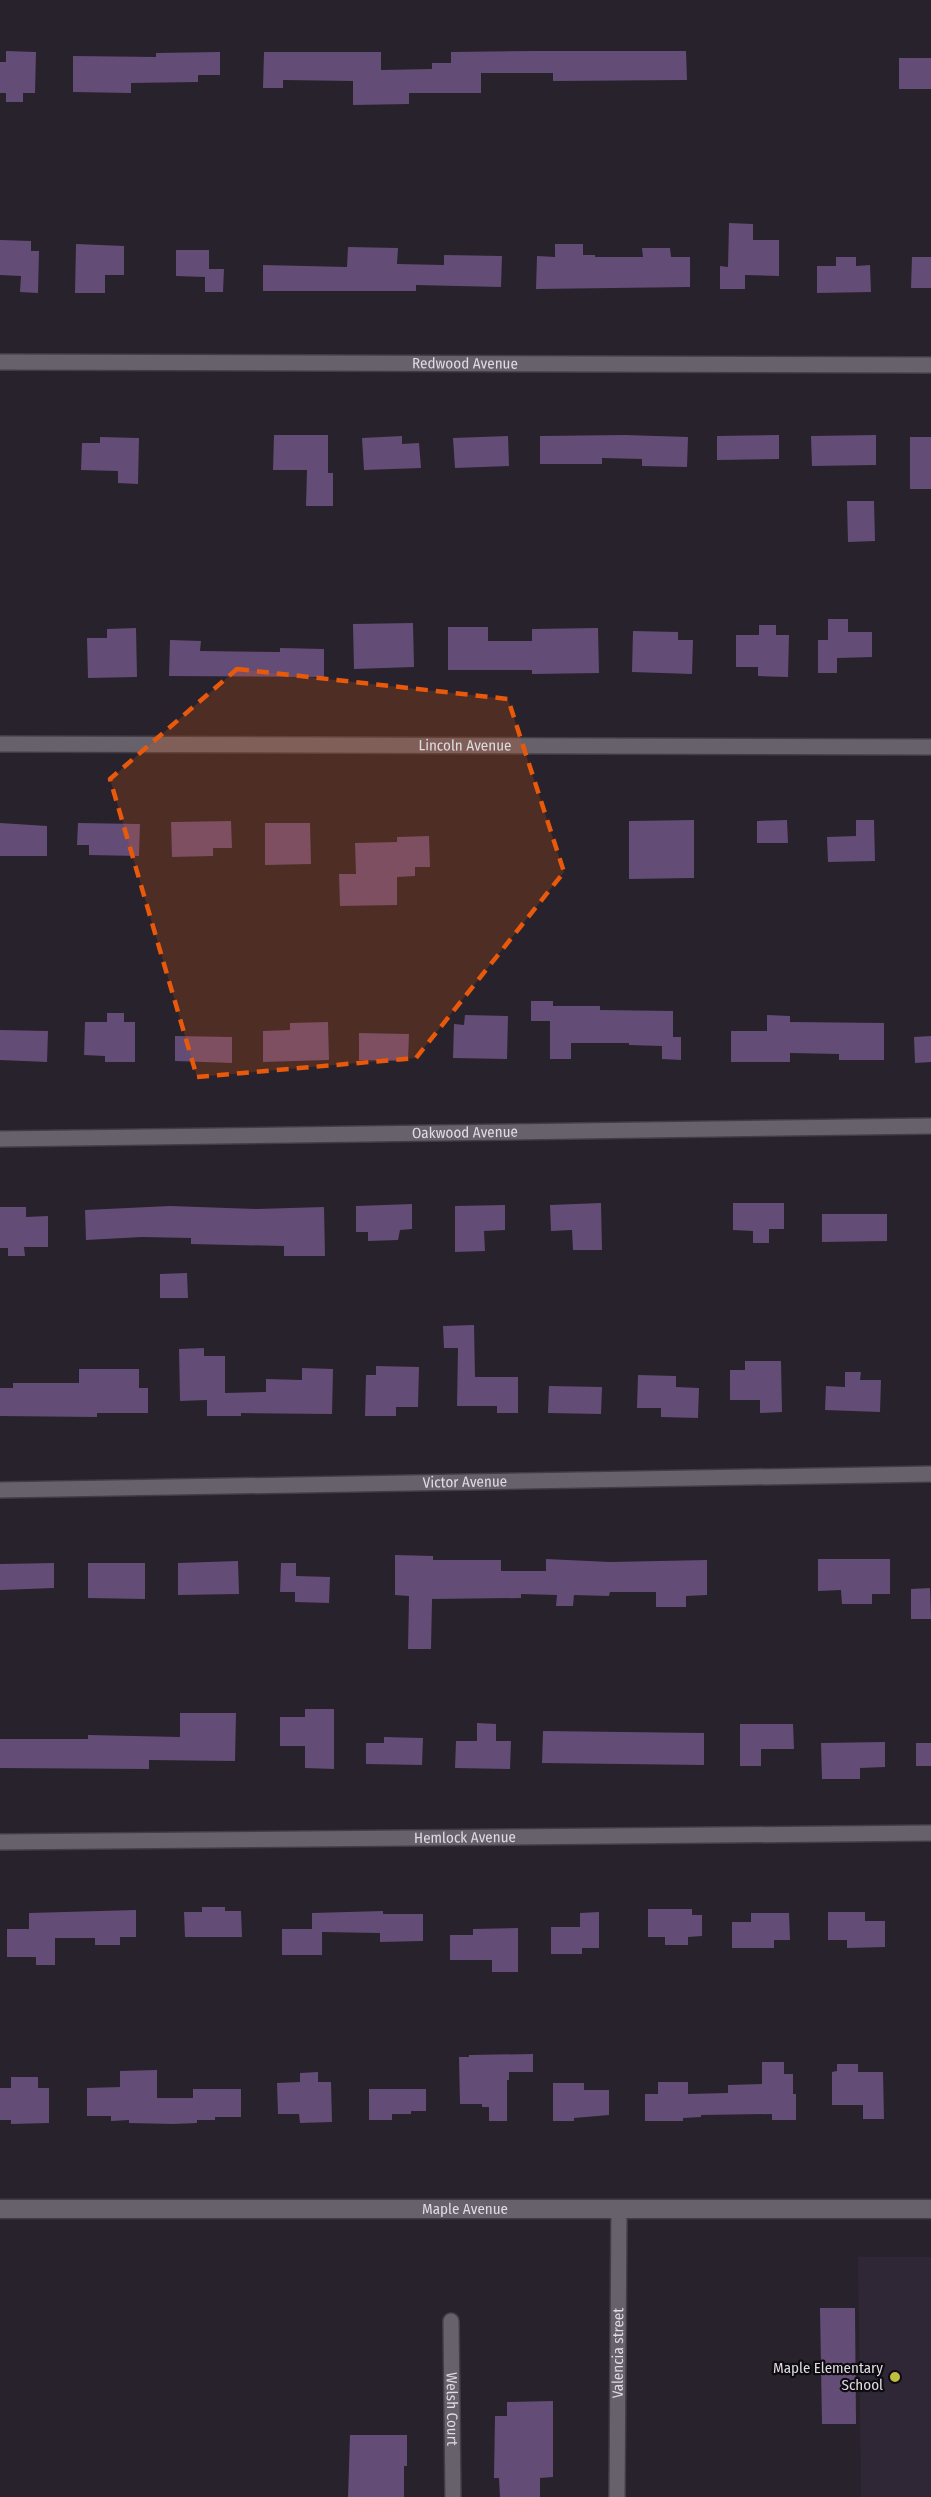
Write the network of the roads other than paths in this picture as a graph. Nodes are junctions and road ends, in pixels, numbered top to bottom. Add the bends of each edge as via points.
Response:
1 (0, 362) edge
2 (931, 365) edge
3 (0, 744) edge
4 (931, 747) edge
5 (931, 1126) edge
6 (0, 1139) edge
7 (931, 1474) edge
8 (0, 1490) edge
9 (931, 1833) edge
10 (0, 1842) edge
11 (620, 2209) junction
12 (931, 2209) edge
13 (0, 2210) edge
14 (451, 2320) dead end
15 (453, 2497) edge
16 (617, 2497) edge

1 - 2 street, Redwood Avenue
3 - 4 street, Lincoln Avenue
5 - 6 street, Oakwood Avenue
7 - 8 street, Victor Avenue
9 - 10 street, Hemlock Avenue
11 - 12 street, Maple Avenue
11 - 13 street, Maple Avenue
11 - 16 street, Valencia street
14 - 15 street, Welsh Court

